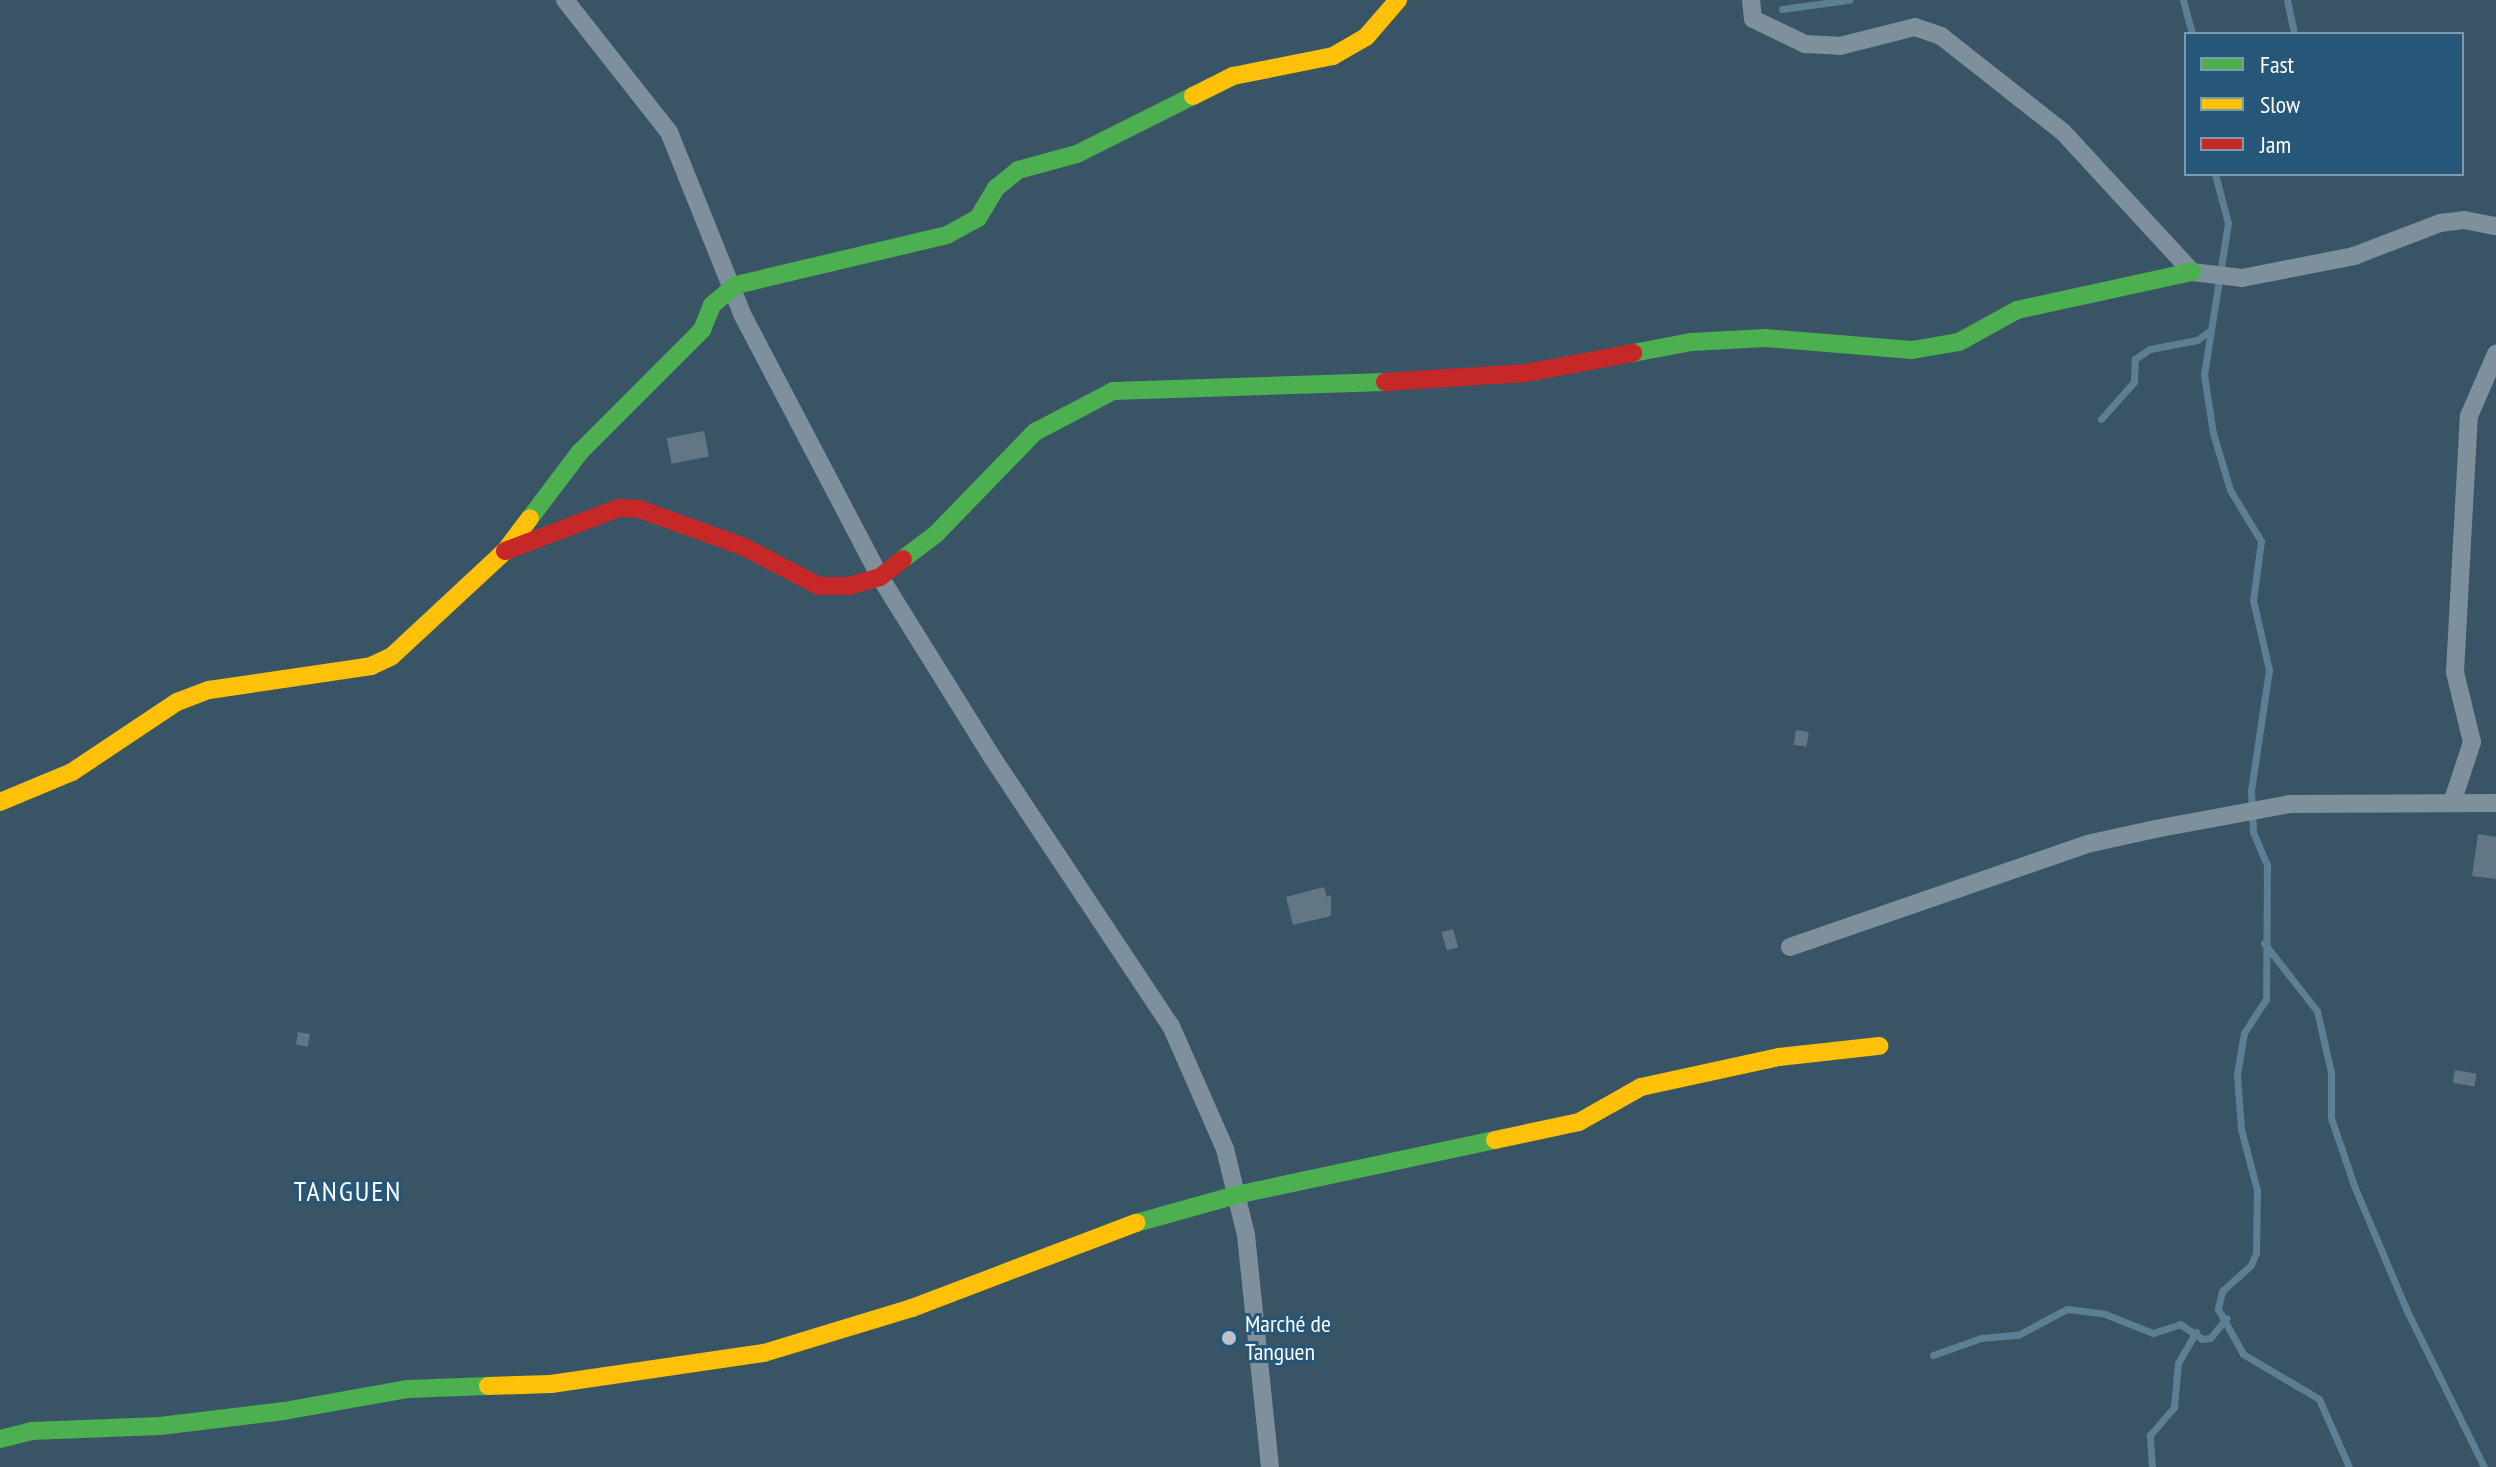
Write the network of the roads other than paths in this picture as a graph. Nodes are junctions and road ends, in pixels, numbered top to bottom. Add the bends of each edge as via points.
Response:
1 (565, 0) edge
2 (1398, 0) edge
3 (1751, 0) edge
4 (2496, 226) edge
5 (2192, 272) junction
6 (732, 289) junction
7 (2496, 354) edge
8 (505, 551) junction
9 (880, 577) junction
10 (0, 802) edge
11 (2452, 803) junction
12 (2496, 803) edge
13 (1790, 947) dead end
14 (1879, 1046) dead end
15 (1236, 1195) junction
16 (0, 1439) edge
17 (1270, 1465) edge

1 - 6 street via 669,132
2 - 6 street via 1366,37 1333,56 1233,76 1077,154 1018,170 996,188 978,218 947,235 771,273
3 - 5 street via 1753,19 1805,44 1840,46 1915,27 1941,36 2063,132
4 - 5 street via 2464,220 2440,223 2354,256 2242,278
5 - 9 street via 2017,310 1959,342 1912,350 1765,338 1692,342 1526,373 1443,380 1113,391 1035,432 936,534
6 - 8 street via 712,305 702,330 580,452
6 - 9 street
7 - 11 street via 2469,416 2455,672 2472,742
8 - 9 street via 604,513 639,509 742,546 819,586 849,586
8 - 10 street via 392,656 371,666 177,702 72,772
9 - 15 street via 1171,1026 1225,1149
11 - 12 street
11 - 13 street via 2290,804 2155,829 2087,844
14 - 15 street via 1779,1057 1641,1087 1579,1122
15 - 16 street via 1116,1228 912,1308 764,1353 551,1384 408,1389 284,1411 160,1426 31,1431
15 - 17 street via 1246,1235

